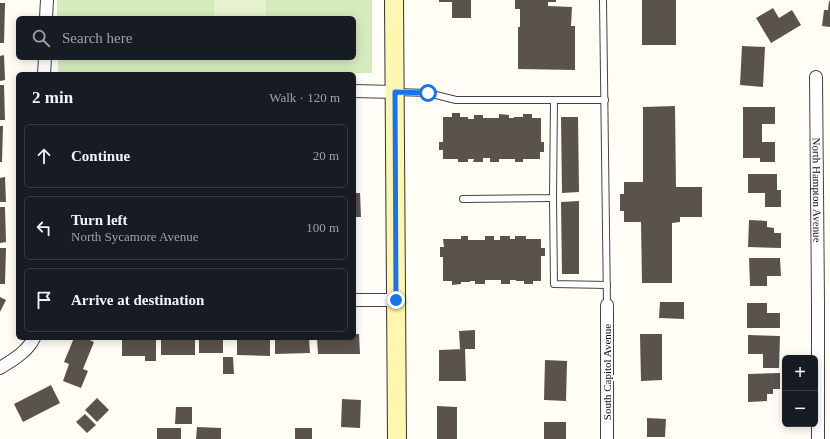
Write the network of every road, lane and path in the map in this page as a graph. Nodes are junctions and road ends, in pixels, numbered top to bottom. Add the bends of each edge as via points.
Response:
1 (47, 0) edge
2 (394, 0) edge
3 (603, 0) edge
4 (46, 16) edge
5 (45, 60) edge
6 (44, 72) edge
7 (816, 77) dead end
8 (356, 91) edge
9 (395, 92) junction
10 (554, 100) junction
11 (605, 100) junction
12 (553, 198) junction
13 (463, 199) dead end
14 (607, 285) junction
15 (356, 300) edge
16 (396, 300) junction
17 (607, 305) joint
18 (33, 340) edge
19 (0, 368) edge
20 (397, 439) edge
21 (608, 439) edge
22 (818, 439) edge

1 - 4 street
2 - 9 main road
3 - 11 lane
5 - 6 street
7 - 22 street, North Hampton Avenue
8 - 9 street
9 - 10 lane via 428,93 456,100
9 - 16 main road
10 - 11 lane
10 - 12 lane
11 - 14 lane
12 - 13 lane
12 - 14 lane via 554,284
14 - 17 lane
15 - 16 street
16 - 20 main road
17 - 21 street, South Capitol Avenue
18 - 19 street via 17,358

